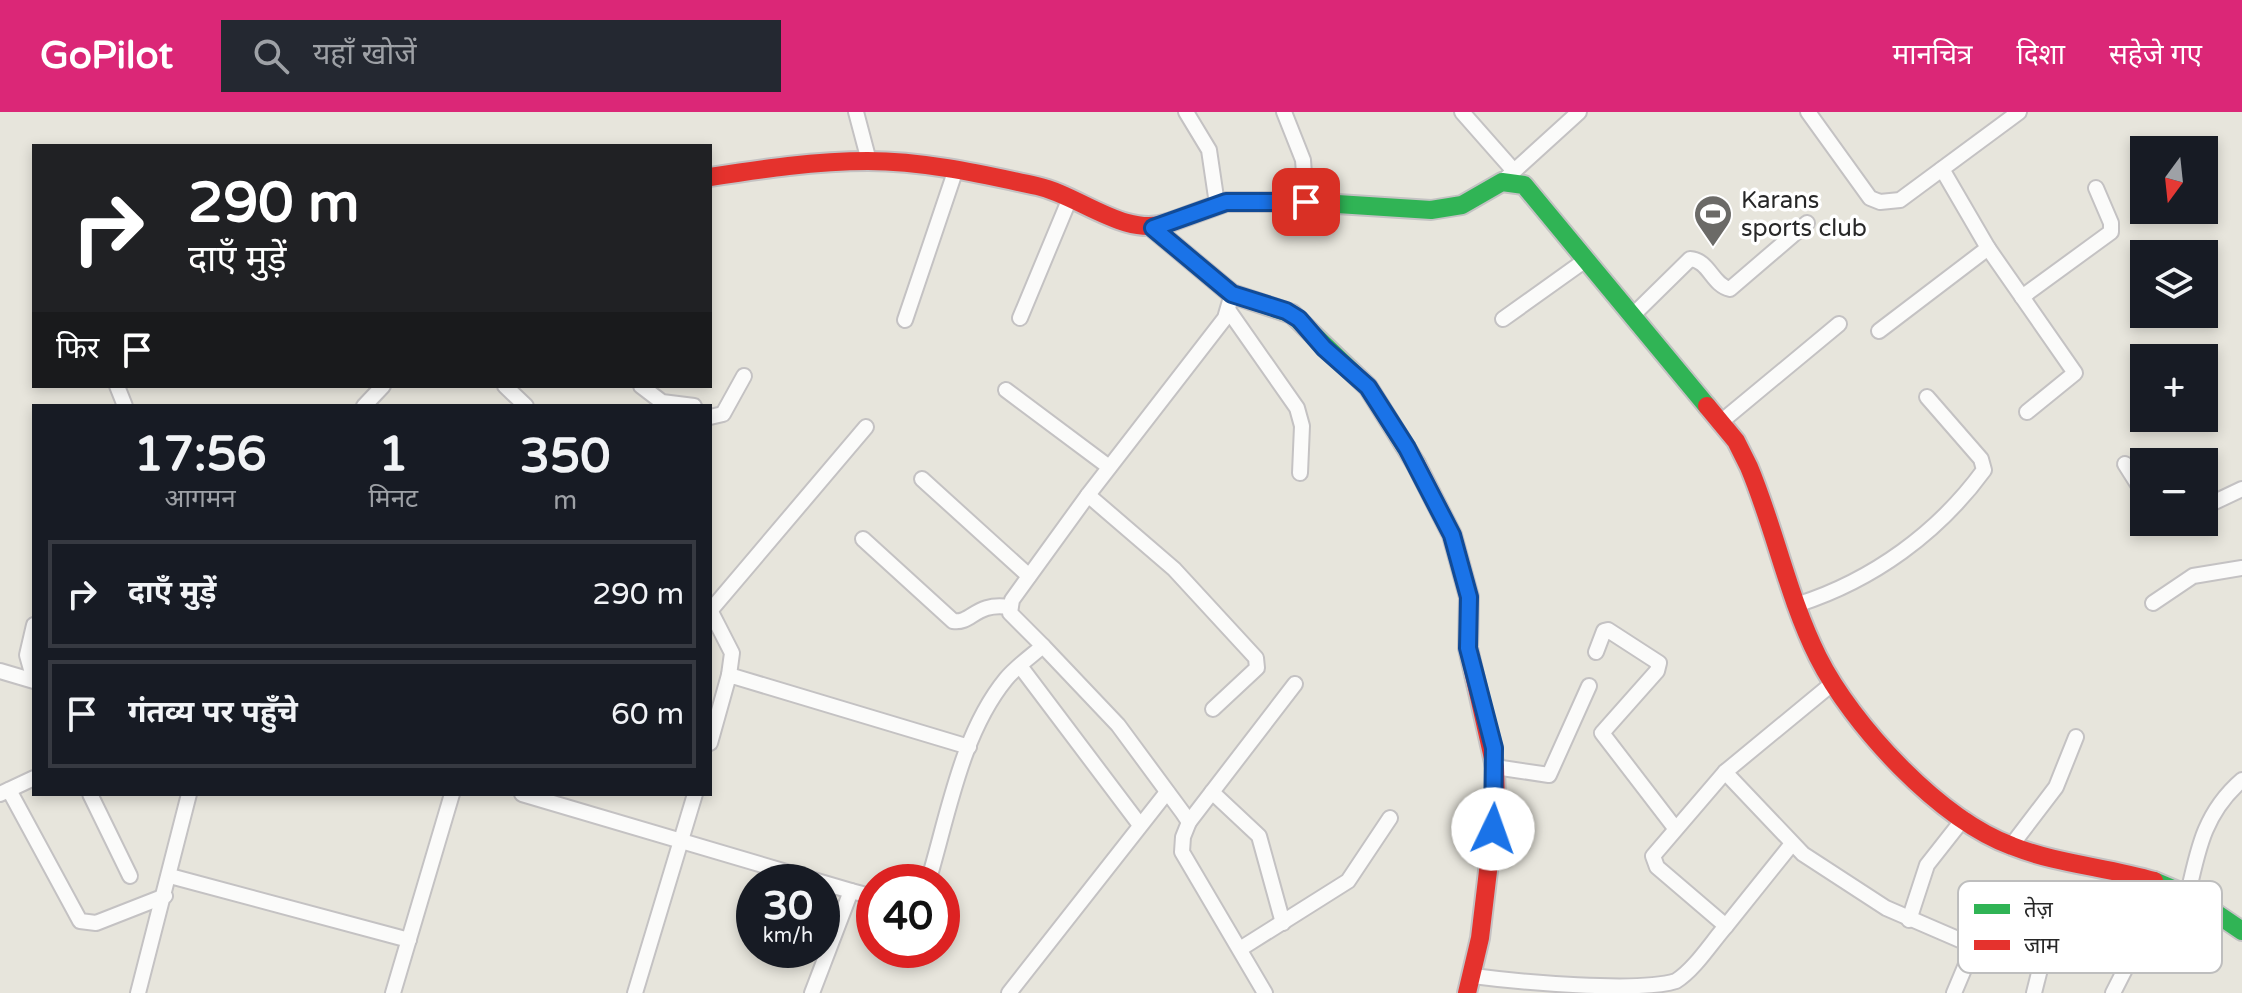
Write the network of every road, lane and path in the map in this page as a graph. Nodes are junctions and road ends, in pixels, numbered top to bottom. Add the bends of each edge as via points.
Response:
1 (856, 112) edge
2 (1186, 112) edge
3 (1284, 112) edge
4 (1462, 112) edge
5 (1808, 112) edge
6 (2019, 112) edge
7 (1571, 115) edge
8 (869, 161) junction
9 (956, 169) junction
10 (1942, 169) junction
11 (712, 177) edge
12 (1508, 177) junction
13 (2096, 188) dead end
14 (1070, 198) junction
15 (1306, 202) junction
16 (1217, 204) junction
17 (1807, 223) dead end
18 (1153, 228) junction
19 (1988, 248) junction
20 (1587, 259) junction
21 (2022, 297) junction
22 (1230, 302) junction
23 (1632, 316) junction
24 (1020, 318) dead end
25 (1503, 319) dead end
26 (905, 320) dead end
27 (1839, 324) dead end
28 (1879, 331) dead end
29 (744, 376) dead end
30 (381, 388) edge
31 (507, 388) edge
32 (644, 388) edge
33 (1006, 390) dead end
34 (1927, 397) dead end
35 (366, 404) edge
36 (524, 404) edge
37 (678, 404) edge
38 (2027, 412) dead end
39 (712, 417) edge
40 (1722, 421) junction
41 (866, 427) dead end
42 (2125, 464) dead end
43 (1109, 467) junction
44 (2130, 472) edge
45 (1300, 473) dead end
46 (922, 479) dead end
47 (2242, 489) edge
48 (1088, 495) junction
49 (2218, 500) edge
50 (863, 539) dead end
51 (2242, 568) edge
52 (1029, 576) junction
53 (2153, 603) dead end
54 (1799, 604) junction
55 (1009, 607) junction
56 (712, 608) edge
57 (712, 614) edge
58 (32, 634) edge
59 (1043, 646) junction
60 (1596, 652) dead end
61 (1020, 666) junction
62 (0, 671) edge
63 (32, 674) edge
64 (729, 675) junction
65 (32, 680) edge
66 (1833, 683) junction
67 (1295, 684) dead end
68 (1589, 686) dead end
69 (1213, 709) dead end
70 (712, 736) edge
71 (2076, 737) dead end
72 (969, 747) junction
73 (1495, 767) junction
74 (1725, 772) junction
75 (32, 779) edge
76 (2242, 780) edge
77 (4, 792) edge
78 (1167, 792) junction
79 (1212, 792) junction
80 (91, 796) edge
81 (189, 796) edge
82 (451, 796) edge
83 (529, 796) edge
84 (694, 796) edge
85 (1390, 818) dead end
86 (1964, 818) junction
87 (1189, 822) junction
88 (1140, 825) junction
89 (1675, 828) junction
90 (681, 839) junction
91 (1791, 845) junction
92 (2011, 846) junction
93 (933, 864) edge
94 (130, 876) dead end
95 (170, 876) junction
96 (2153, 881) edge
97 (2191, 881) edge
98 (851, 891) junction
99 (856, 892) edge
100 (165, 896) junction
101 (2222, 917) edge
102 (1909, 920) junction
103 (1283, 923) junction
104 (1726, 926) junction
105 (2242, 931) edge
106 (1958, 939) edge
107 (409, 940) junction
108 (1240, 949) junction
109 (1962, 973) edge
110 (2039, 973) edge
111 (2123, 973) edge
112 (1470, 984) edge
113 (138, 993) edge
114 (393, 993) edge
115 (635, 993) edge
116 (812, 993) edge
117 (1009, 993) edge
118 (1265, 993) edge
119 (1954, 993) edge
120 (2034, 993) edge
121 (2113, 993) edge

1 - 8 street
2 - 16 street via 1209,150
3 - 15 street via 1303,160
4 - 12 street
5 - 10 street via 1870,198 1900,200
6 - 10 street
7 - 12 street
8 - 9 street
8 - 11 street
9 - 14 street
9 - 26 street
10 - 19 street
12 - 15 street via 1447,209
12 - 20 street via 1536,196
13 - 21 street via 2111,232
14 - 18 street
14 - 24 street
15 - 16 street
16 - 18 street
17 - 23 street via 1730,289 1702,262 1690,259
18 - 22 street
19 - 21 street
19 - 28 street
20 - 23 street
20 - 25 street
21 - 38 street via 2075,373
22 - 43 street
22 - 45 street via 1297,408 1302,426
22 - 73 street via 1286,311 1299,319 1368,387 1407,448 1457,548 1469,597 1468,648
23 - 40 street
27 - 40 street
29 - 39 street via 723,414
30 - 35 street
31 - 36 street
32 - 37 street via 662,402
33 - 43 street
34 - 54 street via 1981,459 1984,470 1941,520 1897,555 1826,595
40 - 54 street via 1756,481
41 - 56 street
42 - 44 street
43 - 48 street
46 - 52 street
47 - 49 street
48 - 52 street
48 - 69 street via 1166,562 1256,658 1257,668
50 - 55 street via 953,621 964,621 984,606
51 - 53 street via 2193,576
52 - 55 street
54 - 66 street via 1817,656
55 - 59 street
57 - 64 street via 732,653
58 - 63 street via 27,655
59 - 61 street
59 - 78 street via 1118,725
60 - 89 street via 1608,630 1659,663 1602,733
61 - 72 street via 997,692
61 - 88 street
62 - 65 street
64 - 70 street
64 - 72 street
66 - 74 street
66 - 86 street via 1894,758
67 - 79 street
68 - 73 street via 1549,775
71 - 92 street via 2056,787
72 - 93 street
73 - 112 street via 1493,829
74 - 89 street
74 - 91 street
75 - 77 street
76 - 97 street via 2206,824
77 - 100 street via 80,921 96,923
78 - 87 street
78 - 88 street
79 - 87 street
79 - 103 street via 1259,836
80 - 94 street
81 - 95 street
82 - 107 street
83 - 90 street
84 - 90 street
85 - 103 street via 1348,881
86 - 92 street
86 - 102 street via 1927,865
87 - 108 street via 1182,852
88 - 117 street
89 - 104 street via 1656,850 1654,862
90 - 98 street
90 - 115 street
91 - 102 street via 1862,895
91 - 104 street
92 - 96 street
95 - 100 street
95 - 107 street
98 - 99 street
98 - 116 street
100 - 113 street
101 - 105 street
102 - 106 street
103 - 108 street
104 - 112 street via 1679,979 1659,987 1579,990
107 - 114 street
108 - 118 street
109 - 119 street
110 - 120 street
111 - 121 street

